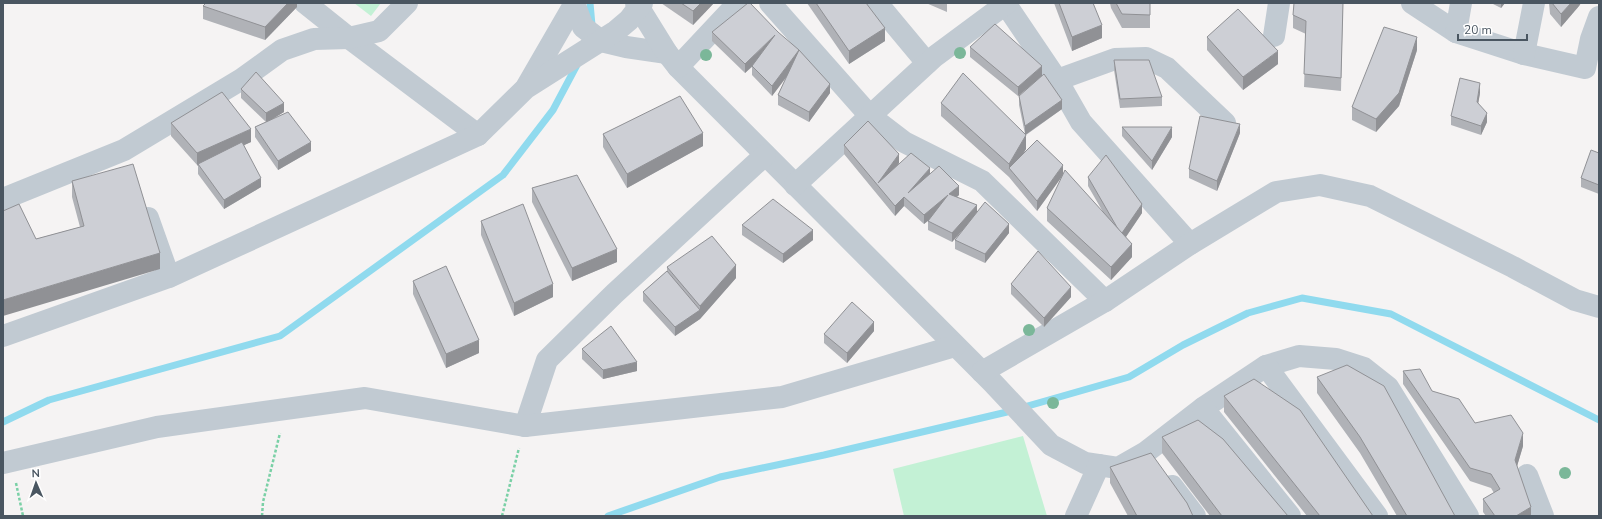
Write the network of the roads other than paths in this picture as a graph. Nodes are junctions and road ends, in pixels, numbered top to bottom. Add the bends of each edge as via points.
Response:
1 (305, 3) edge
2 (407, 3) edge
3 (738, 3) edge
4 (770, 3) edge
5 (877, 3) edge
6 (1006, 3) edge
7 (1279, 3) edge
8 (1412, 3) edge
9 (1462, 3) edge
10 (1534, 3) edge
11 (574, 4) edge
12 (639, 4) edge
13 (1599, 17) edge
14 (1456, 32) junction
15 (1274, 36) dead end
16 (349, 38) junction
17 (601, 41) junction
18 (1524, 54) junction
19 (673, 60) junction
20 (926, 63) junction
21 (1592, 70) edge
22 (1057, 80) junction
23 (526, 88) junction
24 (870, 116) junction
25 (1224, 123) edge
26 (478, 135) junction
27 (766, 155) junction
28 (795, 185) junction
29 (3, 199) edge
30 (142, 202) edge
31 (1190, 244) junction
32 (169, 277) junction
33 (1105, 301) junction
34 (1599, 307) edge
35 (3, 336) edge
36 (955, 346) junction
37 (1266, 366) junction
38 (987, 377) junction
39 (1203, 408) junction
40 (525, 426) junction
41 (1146, 452) junction
42 (8, 462) edge
43 (1099, 465) junction
44 (1527, 475) dead end
45 (1085, 494) junction
46 (1076, 516) edge
47 (1090, 516) edge
48 (1195, 516) edge
49 (1290, 516) edge
50 (1376, 516) edge
51 (1468, 516) edge
52 (1543, 516) edge

1 - 16 street
2 - 16 street via 379,31
3 - 19 street
4 - 24 street
5 - 20 street
6 - 20 street
6 - 22 street
7 - 15 street
8 - 14 street
9 - 14 street
10 - 18 street
11 - 17 street via 583,27
11 - 23 street
12 - 17 street via 630,20
12 - 19 street
13 - 21 street via 1591,39
14 - 18 street
16 - 26 street
16 - 29 street via 314,39 282,50 127,158
17 - 19 street
17 - 23 street
18 - 21 street
19 - 27 street
20 - 24 street
22 - 25 street via 1115,59 1146,58 1167,68
22 - 31 street via 1081,122
23 - 26 street
24 - 28 street
24 - 33 street via 904,142 982,180
26 - 32 street
27 - 28 street
27 - 40 street via 614,294 548,360
28 - 36 street
30 - 32 street
31 - 33 street
31 - 34 street via 1276,192 1320,186 1370,196 1575,300
32 - 35 street
33 - 38 street
36 - 38 street
36 - 40 street via 782,397
37 - 39 street
37 - 50 street
37 - 51 street via 1299,356 1336,359 1364,368 1388,387
38 - 43 street via 1051,445 1085,463
39 - 41 street
39 - 49 street
40 - 42 street via 365,398 157,427
41 - 43 street via 1118,468
41 - 48 street
43 - 45 street
44 - 52 street
45 - 46 street
45 - 47 street

